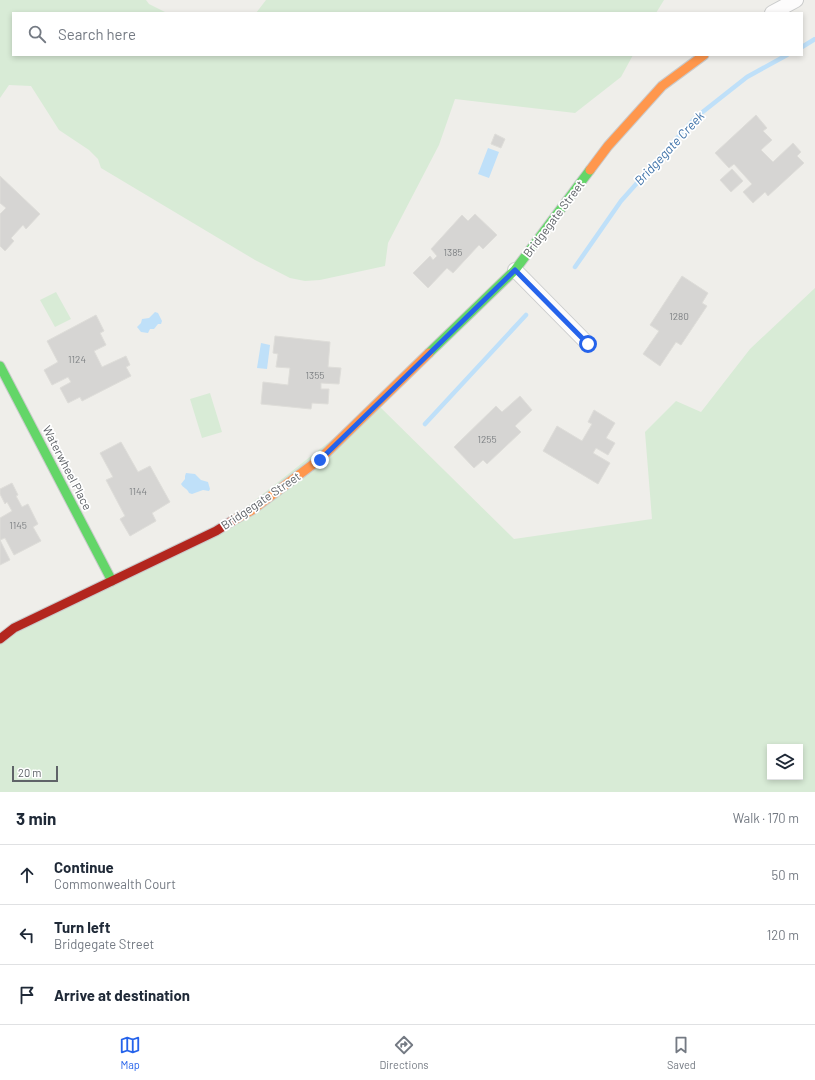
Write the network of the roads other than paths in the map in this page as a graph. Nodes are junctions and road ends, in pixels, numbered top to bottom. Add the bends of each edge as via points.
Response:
1 (796, 0) edge
2 (774, 12) edge
3 (703, 56) edge
4 (515, 270) junction
5 (588, 344) dead end
6 (0, 366) edge
7 (112, 581) junction
8 (0, 639) edge

1 - 2 street
3 - 4 street, Bridgegate Street via 662,86 608,146
4 - 5 street
4 - 7 street, Bridgegate Street via 320,460 252,510 216,531
6 - 7 street, Waterwheel Place
7 - 8 street, Bridgegate Street via 14,628

